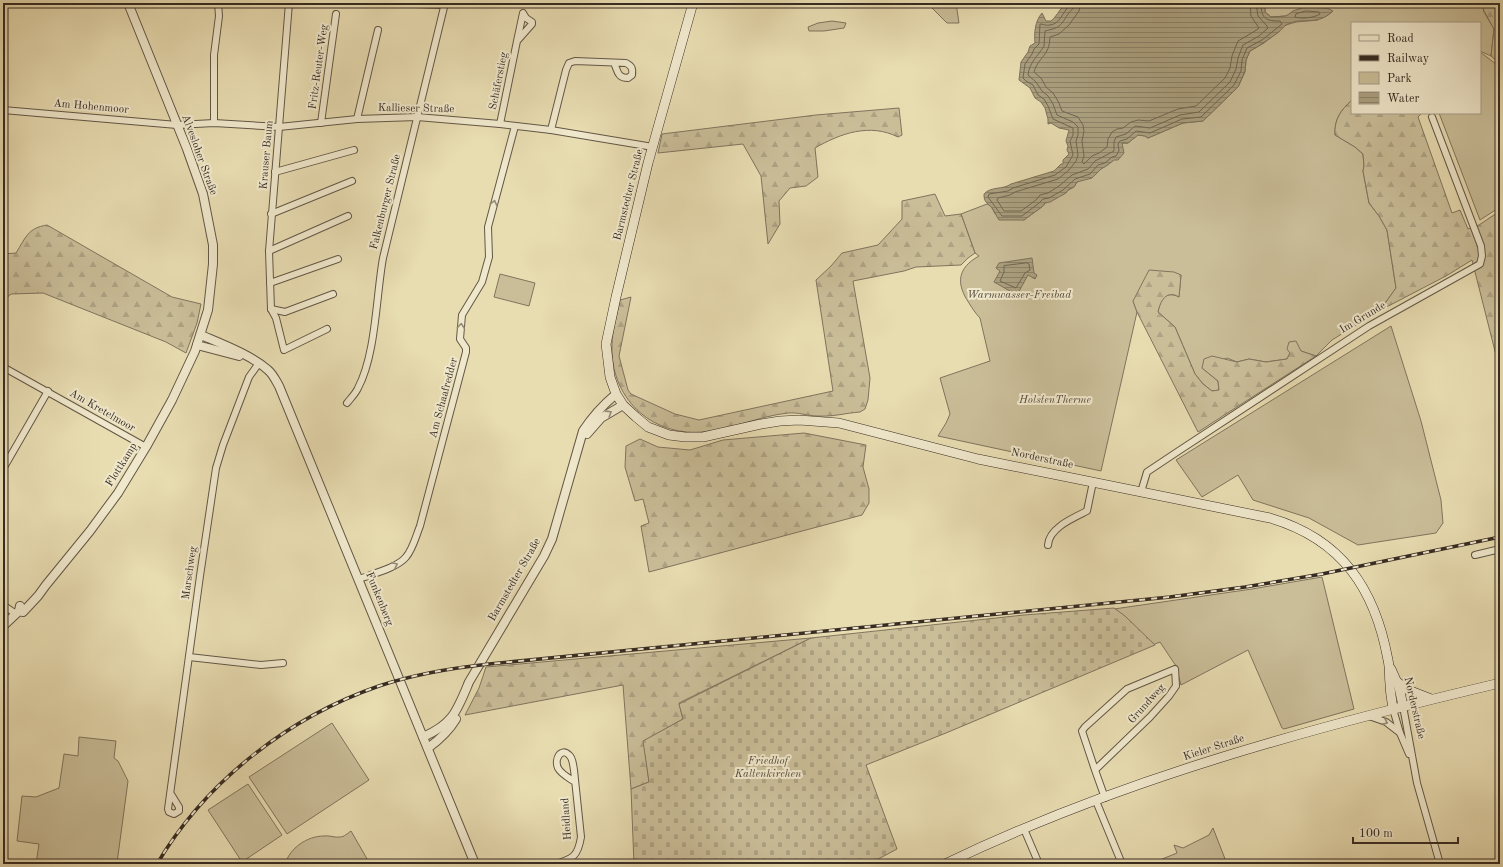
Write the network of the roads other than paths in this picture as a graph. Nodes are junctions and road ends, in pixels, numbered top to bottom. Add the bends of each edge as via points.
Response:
1 (128, 3) edge
2 (218, 3) edge
3 (290, 3) edge
4 (385, 3) edge
5 (693, 3) edge
6 (445, 4) edge
7 (336, 14) dead end
8 (378, 30) dead end
9 (517, 41) dead end
10 (614, 63) dead end
11 (3, 110) edge
12 (417, 117) junction
13 (1432, 117) dead end
14 (357, 119) junction
15 (214, 123) junction
16 (321, 123) junction
17 (500, 124) junction
18 (177, 125) junction
19 (515, 126) junction
20 (279, 127) junction
21 (551, 130) junction
22 (653, 146) junction
23 (354, 150) dead end
24 (275, 172) junction
25 (352, 181) dead end
26 (271, 214) junction
27 (348, 216) dead end
28 (269, 251) junction
29 (338, 259) dead end
30 (270, 283) junction
31 (332, 294) dead end
32 (271, 309) junction
33 (327, 329) dead end
34 (201, 334) junction
35 (197, 345) junction
36 (245, 356) junction
37 (259, 363) junction
38 (3, 367) edge
39 (48, 391) junction
40 (616, 394) junction
41 (347, 402) dead end
42 (623, 404) junction
43 (579, 444) junction
44 (146, 448) junction
45 (3, 469) edge
46 (1092, 482) junction
47 (1142, 492) junction
48 (1048, 546) dead end
49 (1500, 549) edge
50 (1475, 555) dead end
51 (359, 580) junction
52 (3, 605) edge
53 (18, 613) junction
54 (5, 621) edge
55 (189, 657) junction
56 (1389, 662) junction
57 (283, 663) dead end
58 (1396, 681) junction
59 (1500, 683) edge
60 (463, 697) junction
61 (1431, 699) junction
62 (1403, 706) junction
63 (1393, 709) junction
64 (1367, 716) junction
65 (1400, 733) junction
66 (423, 737) junction
67 (428, 748) junction
68 (1412, 761) junction
69 (1095, 770) junction
70 (575, 782) junction
71 (171, 794) dead end
72 (1104, 798) junction
73 (1096, 801) junction
74 (1024, 829) junction
75 (475, 864) edge
76 (555, 864) edge
77 (947, 864) edge
78 (1039, 864) edge
79 (1122, 864) edge
80 (1440, 864) edge

1 - 18 street, Alvesloher Straße
2 - 15 street via 214,55
3 - 20 street, Krauser Baum
4 - 6 street
5 - 22 main road, Barmstedter Straße
6 - 12 street, Falkenburger Straße
7 - 16 street, Fritz-Reuter-Weg
8 - 14 street
9 - 17 street, Schäferstieg
10 - 21 street via 569,63
11 - 18 street, Am Hohenmoor
12 - 14 street, Kallieser Straße
12 - 17 street, Kallieser Straße
12 - 41 street, Falkenburger Straße via 378,281 368,360 358,389
13 - 47 street, Im Grunde via 1481,246 1480,264 1368,326 1147,472
14 - 16 street, Kallieser Straße
15 - 18 street, Kallieser Straße
15 - 20 street, Kallieser Straße
16 - 20 street, Kallieser Straße
17 - 19 street, Kallieser Straße
18 - 34 street, Alvesloher Straße via 203,194 212,239 211,286
19 - 21 street, Kallieser Straße
51 -> 19 street, Am Schaafredder via 396,565 406,558 420,526 466,352 460,339 462,315 482,282 489,257 488,227
20 - 24 street, Krauser Baum
21 - 22 street, Kallieser Straße
22 - 40 main road, Barmstedter Straße via 606,344 610,377
23 - 24 street
24 - 26 street, Krauser Baum
25 - 26 street
26 - 28 street, Krauser Baum
27 - 28 street
28 - 30 street, Krauser Baum
29 - 30 street
30 - 32 street, Krauser Baum
31 - 32 street via 285,312
32 - 33 street, Krauser Baum via 276,318 284,350
34 - 35 street, Alvesloher Straße
34 - 36 street, Funkenberg
35 - 36 street, Funkenberg
35 - 44 street, Flottkamp via 172,400
36 - 37 street, Funkenberg
37 - 51 street, Funkenberg via 269,371 279,386
37 - 55 street, Marschweg via 249,377 216,468
38 - 39 street, Am Kretelmoor
39 - 44 street, Am Kretelmoor
39 - 45 street
40 - 42 main road, Barmstedter Straße
40 - 43 street, Barmstedter Straße via 590,421 583,431
43 -> 42 street, Barmstedter Straße via 601,418
42 - 46 main road, Norderstraße via 648,426 668,435 703,437 780,421 815,420 861,428 978,459
43 - 60 street, Barmstedter Straße via 544,556 469,682
44 - 53 street, Flottkamp via 90,531 38,596 23,612
46 - 47 main road, Norderstraße
46 - 48 street via 1087,511 1055,530 1050,536
47 - 56 main road, Norderstraße via 1270,518 1296,527 1321,541 1346,562 1367,594 1380,626
49 - 50 street
51 - 66 street, Funkenberg
52 - 53 street
53 - 54 street, Flottkamp
55 - 57 street via 261,666
55 - 71 street, Marschweg
56 - 58 main road, Norderstraße
56 - 63 main road, Norderstraße
58 - 61 main road via 1408,690
58 - 62 main road, Norderstraße
59 - 61 main road, Kieler Straße
60 - 66 street, Barmstedter Straße via 449,722
60 - 67 street, Barmstedter Straße via 456,720 449,730
61 - 62 main road, Kieler Straße
62 - 63 main road, Kieler Straße
62 - 68 street, Norderstraße
63 - 64 main road, Kieler Straße
63 - 65 street, Norderstraße
64 -> 65 street, Norderstraße via 1386,722
64 - 72 main road, Kieler Straße via 1277,740
65 - 68 street, Norderstraße
66 - 67 street, Funkenberg
67 - 75 street, Funkenberg
68 - 80 street, Norderstraße
69 - 69 street, Grundweg via 1169,696 1176,686 1175,669 1126,689 1085,727 1082,731
69 - 72 street, Grundweg
70 - 70 street, Heidland via 558,769 556,762 560,753 569,754
70 - 76 street, Heidland via 581,837 579,846 570,859
72 - 73 main road, Kieler Straße
73 - 74 main road, Kieler Straße
73 - 79 street
74 - 77 main road, Kieler Straße
74 - 78 street

